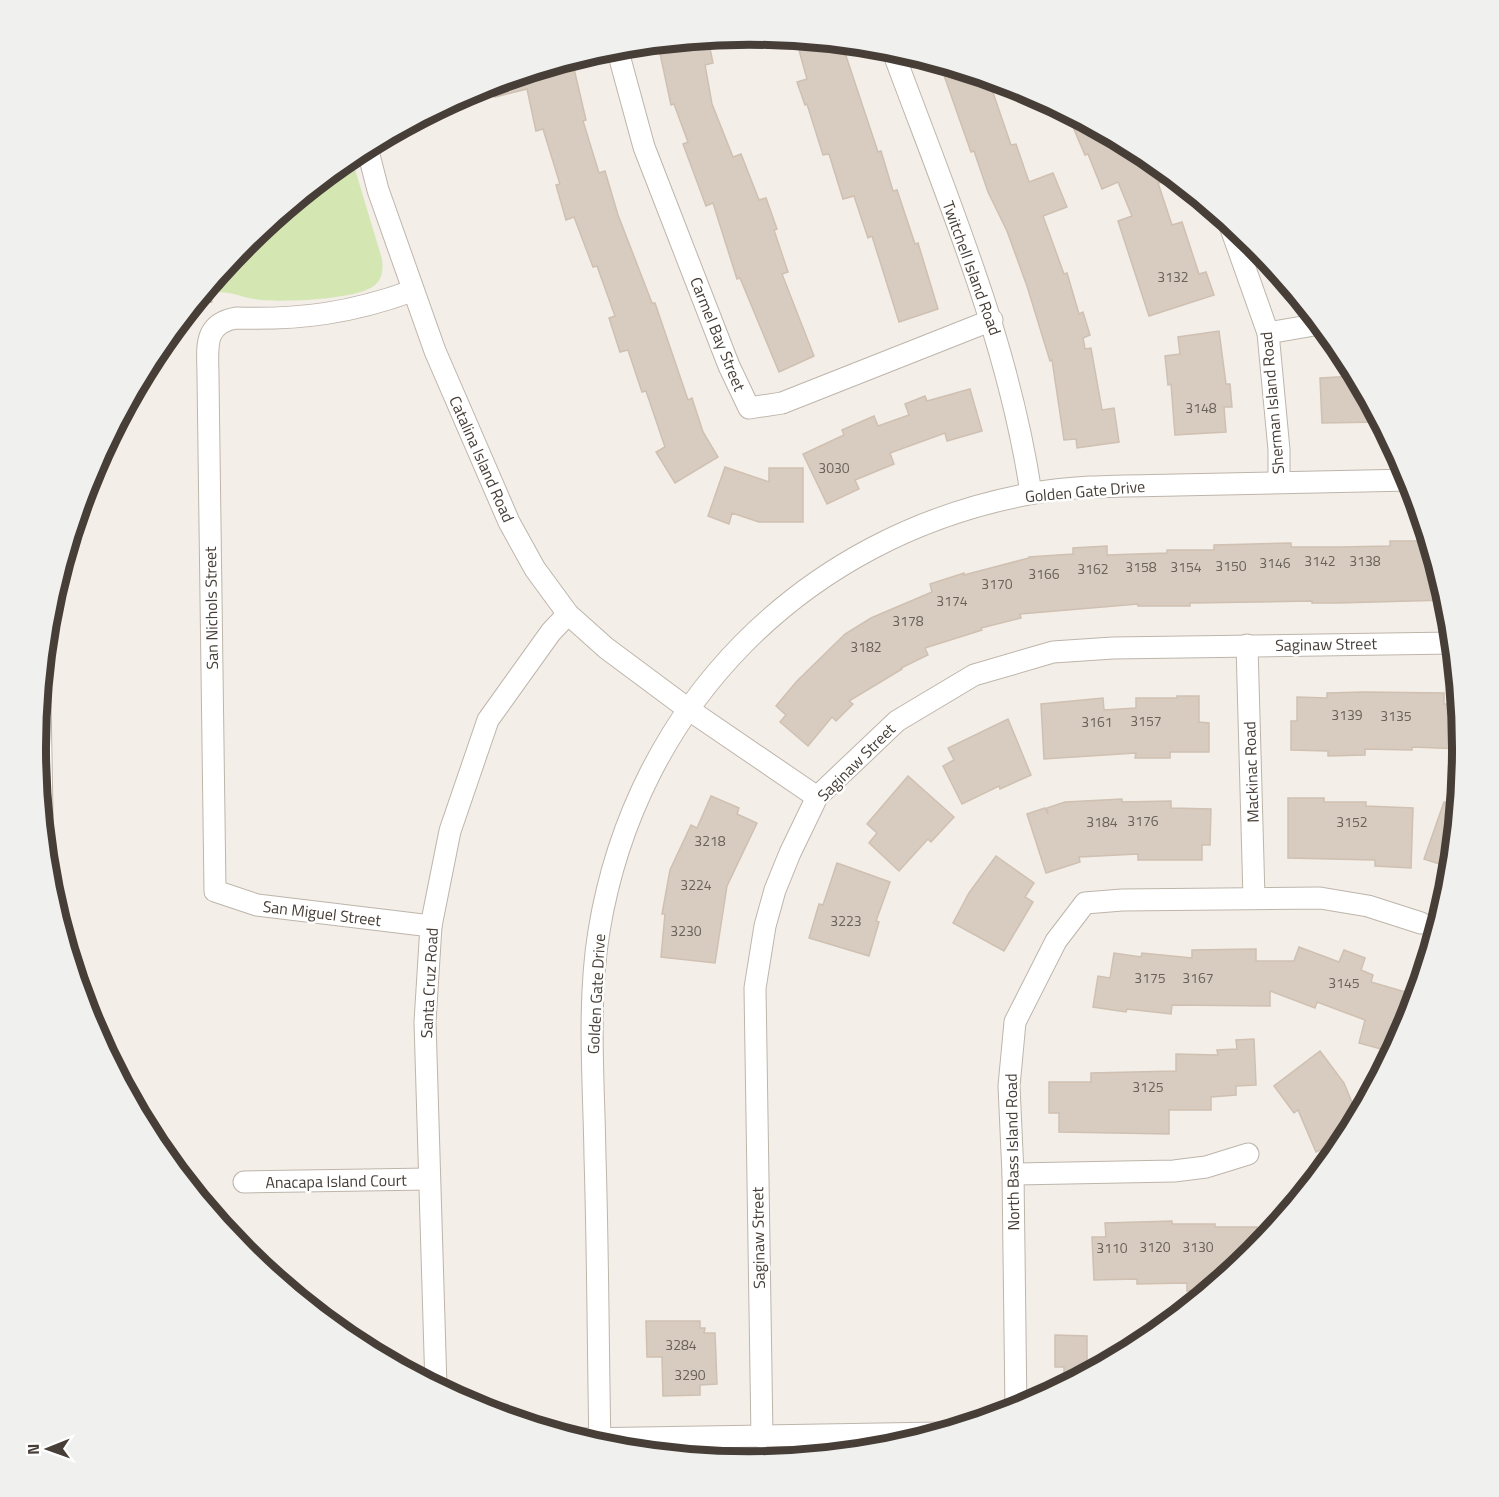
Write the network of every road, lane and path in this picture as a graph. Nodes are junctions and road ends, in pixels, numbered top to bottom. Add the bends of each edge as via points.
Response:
1 (620, 58) edge
2 (896, 61) edge
3 (370, 157) edge
4 (1235, 240) edge
5 (412, 291) junction
6 (992, 320) junction
7 (1312, 325) edge
8 (1268, 333) junction
9 (1399, 480) edge
10 (1279, 482) junction
11 (1031, 493) junction
12 (568, 614) junction
13 (1445, 643) edge
14 (1247, 645) junction
15 (688, 710) junction
16 (817, 797) junction
17 (215, 891) joint
18 (1254, 898) junction
19 (1421, 923) dead end
20 (431, 926) junction
21 (1248, 1154) dead end
22 (1013, 1174) junction
23 (429, 1179) junction
24 (244, 1182) dead end
25 (436, 1378) edge
26 (1016, 1399) edge
27 (593, 1434) edge
28 (906, 1434) edge
29 (762, 1437) junction
30 (625, 1440) edge

1 - 6 street, Carmel Bay Street via 644,147 749,408 782,403
2 - 6 street, Twitchell Island Road
3 - 5 street, Catalina Island Road
4 - 8 street, Sherman Island Road
5 - 12 street, Catalina Island Road via 508,522 535,569
5 - 17 street, San Nichols Street via 344,312 225,320 215,326 209,339
6 - 11 street, Twitchell Island Road via 1023,441
7 - 8 street
8 - 10 street, Sherman Island Road
9 - 10 street, Golden Gate Drive
10 - 11 street, Golden Gate Drive via 1089,487
11 - 15 street, Golden Gate Drive via 933,520 836,568 747,639
12 - 15 street, Catalina Island Road
12 - 20 street, Santa Cruz Road via 488,720 450,831
13 - 14 street, Saginaw Street
14 - 16 street, Saginaw Street via 1053,652 974,675 897,721
14 - 18 street, Mackinac Road
15 - 16 street, Catalina Island Road
15 - 27 street, Golden Gate Drive via 648,776 629,819 598,934 593,1056
16 - 29 street, Saginaw Street via 775,890 755,988
17 - 20 street, San Miguel Street via 257,905
18 - 19 street via 1320,898 1368,906
18 - 22 street, North Bass Island Road via 1085,903 1056,941 1015,1022 1009,1086
20 - 23 street, Santa Cruz Road via 425,1022
21 - 22 street via 1206,1167 1174,1171
22 - 26 street, North Bass Island Road
23 - 24 street, Anacapa Island Court
23 - 25 street, Santa Cruz Road
28 - 29 street
29 - 30 street

